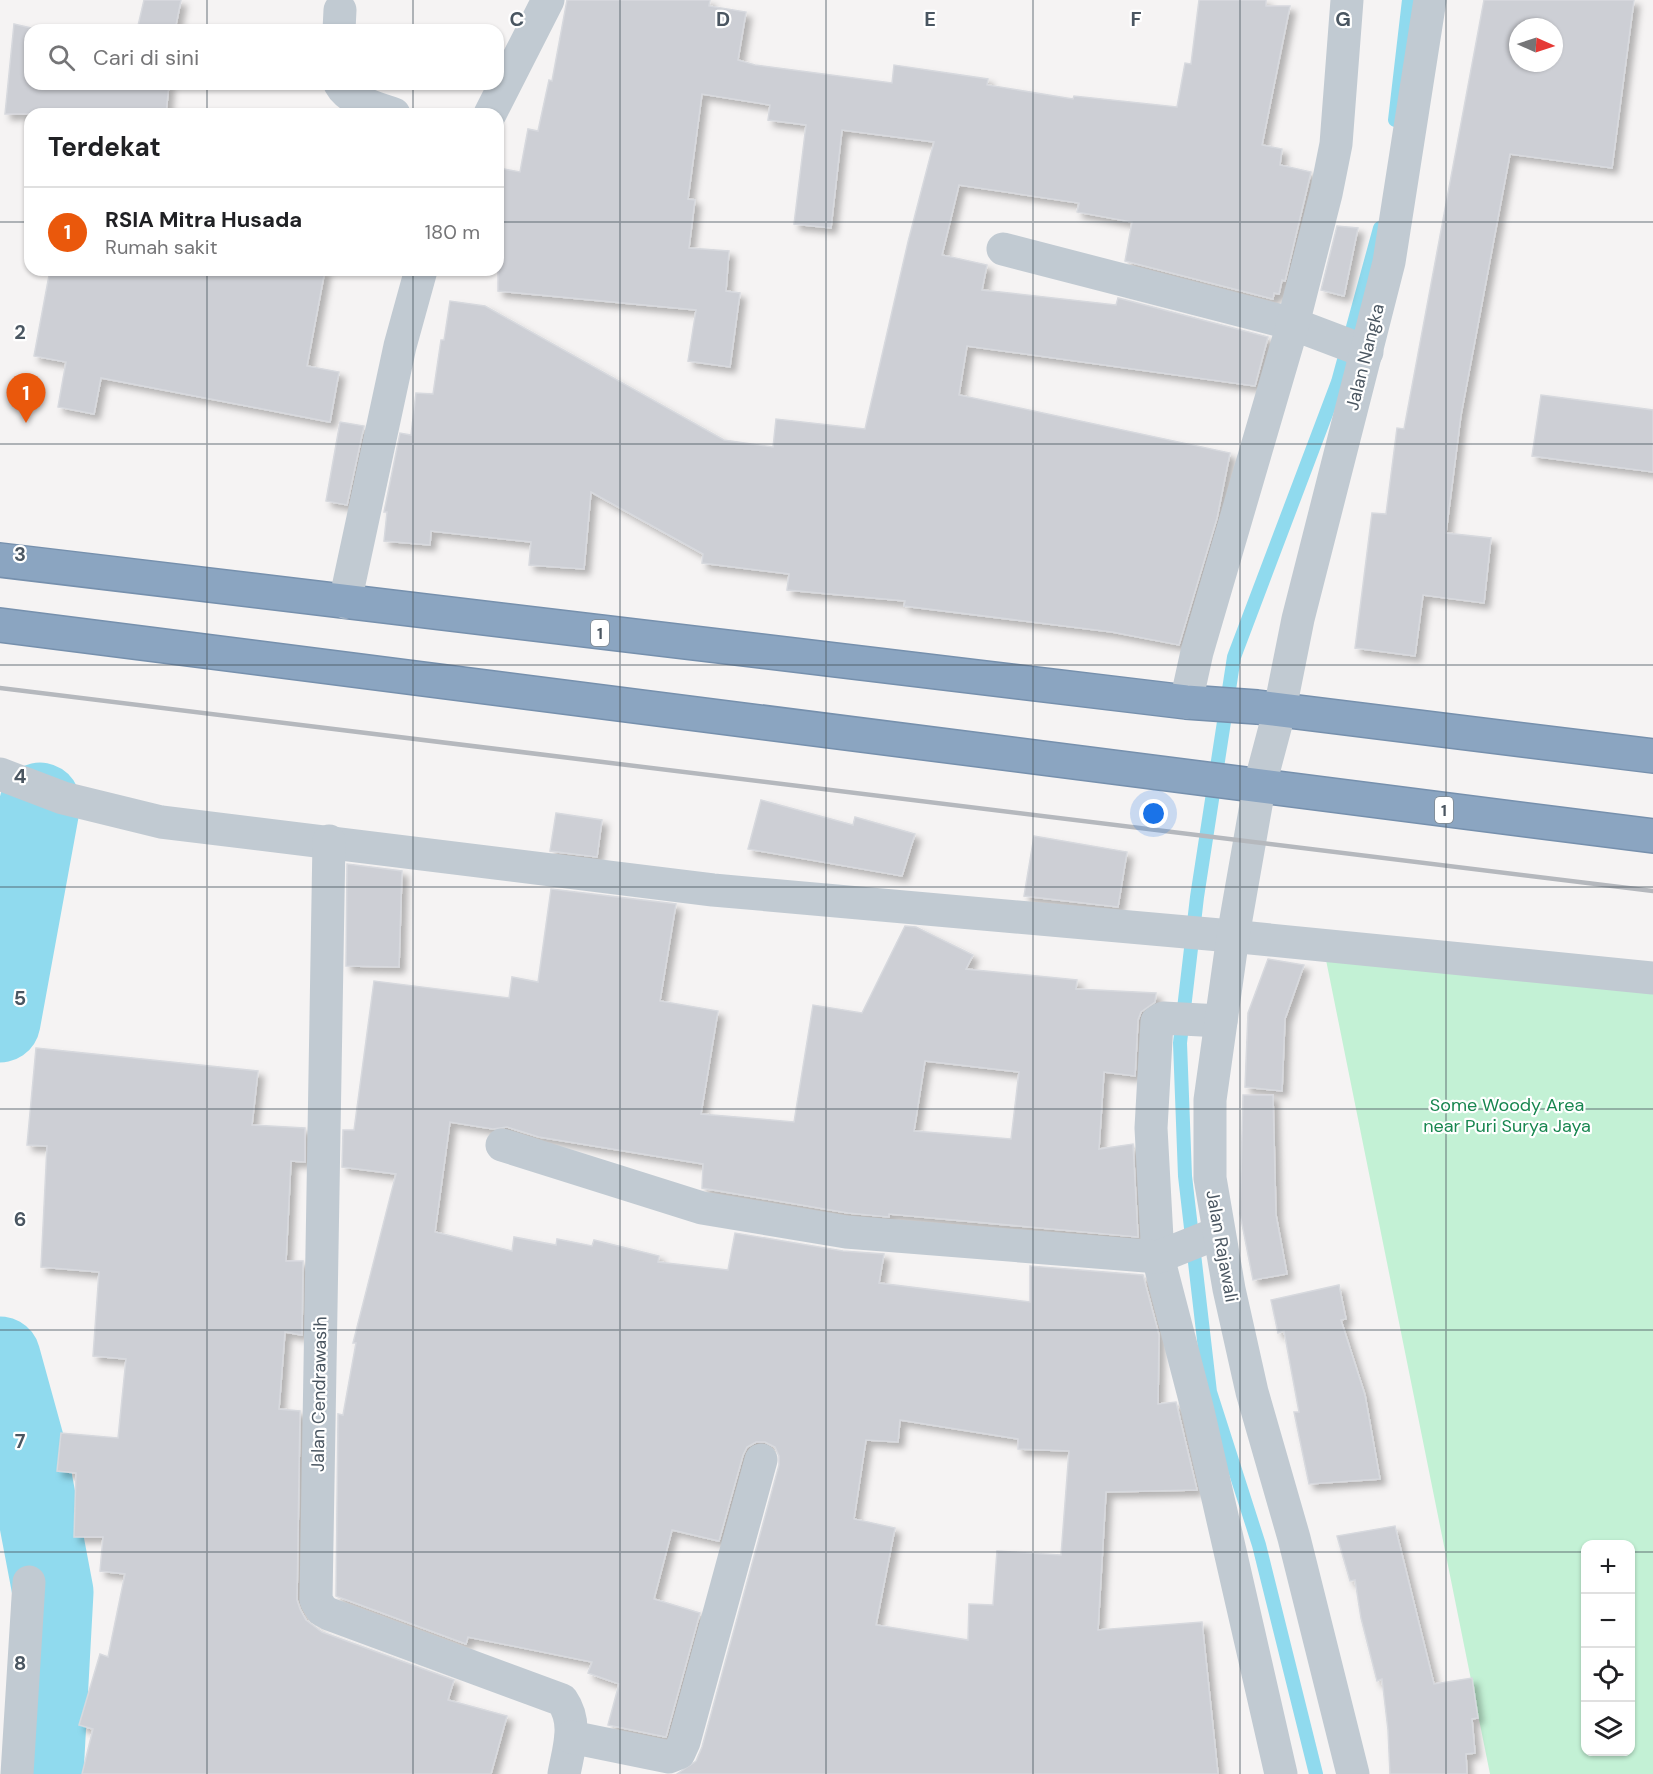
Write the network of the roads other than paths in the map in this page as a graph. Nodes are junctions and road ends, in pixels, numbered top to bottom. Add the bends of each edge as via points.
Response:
1 (548, 0) edge
2 (1347, 0) edge
3 (1430, 0) edge
4 (504, 86) edge
5 (344, 90) edge
6 (502, 90) edge
7 (379, 108) edge
8 (493, 108) edge
9 (1003, 249) dead end
10 (419, 276) edge
11 (1298, 326) junction
12 (1361, 349) junction
13 (0, 560) edge
14 (345, 602) junction
15 (0, 626) edge
16 (1193, 702) junction
17 (1268, 708) junction
18 (1653, 756) edge
19 (0, 774) edge
20 (1248, 786) junction
21 (1653, 836) edge
22 (329, 842) junction
23 (1227, 936) junction
24 (1653, 978) edge
25 (1216, 1021) junction
26 (502, 1145) dead end
27 (1215, 1234) junction
28 (1166, 1254) junction
29 (761, 1460) dead end
30 (29, 1582) dead end
31 (571, 1737) junction
32 (17, 1774) edge
33 (564, 1774) edge
34 (1281, 1774) edge
35 (1353, 1774) edge

1 - 4 street
2 - 11 street via 1336,144
3 - 12 street, Jalan Nangka via 1389,262
5 - 7 street
6 - 8 street
9 - 11 street
10 - 14 street via 400,346
11 - 12 street
11 - 16 street via 1197,652
12 - 17 street, Jalan Nangka via 1298,620
13 - 14 highway, 1
14 - 16 highway, 1
15 - 20 highway, 1
16 - 17 highway, 1
17 - 18 highway, 1
17 - 20 street, Jalan Rajawali
19 - 22 street via 63,798 161,822
20 - 21 highway, 1
20 - 23 street, Jalan Rajawali
22 - 23 street via 714,890
22 - 31 street, Jalan Cendrawasih via 316,1600 329,1614 562,1700 570,1711
23 - 24 street
23 - 25 street, Jalan Rajawali
25 - 27 street, Jalan Rajawali via 1210,1100
25 - 28 street via 1163,1018 1157,1022 1152,1128
26 - 28 street via 702,1208 846,1232
27 - 28 street
27 - 35 street, Jalan Rajawali via 1252,1392 1294,1538
28 - 34 street
29 - 31 street via 679,1753 669,1757
30 - 32 street
31 - 33 street, Jalan Cendrawasih

